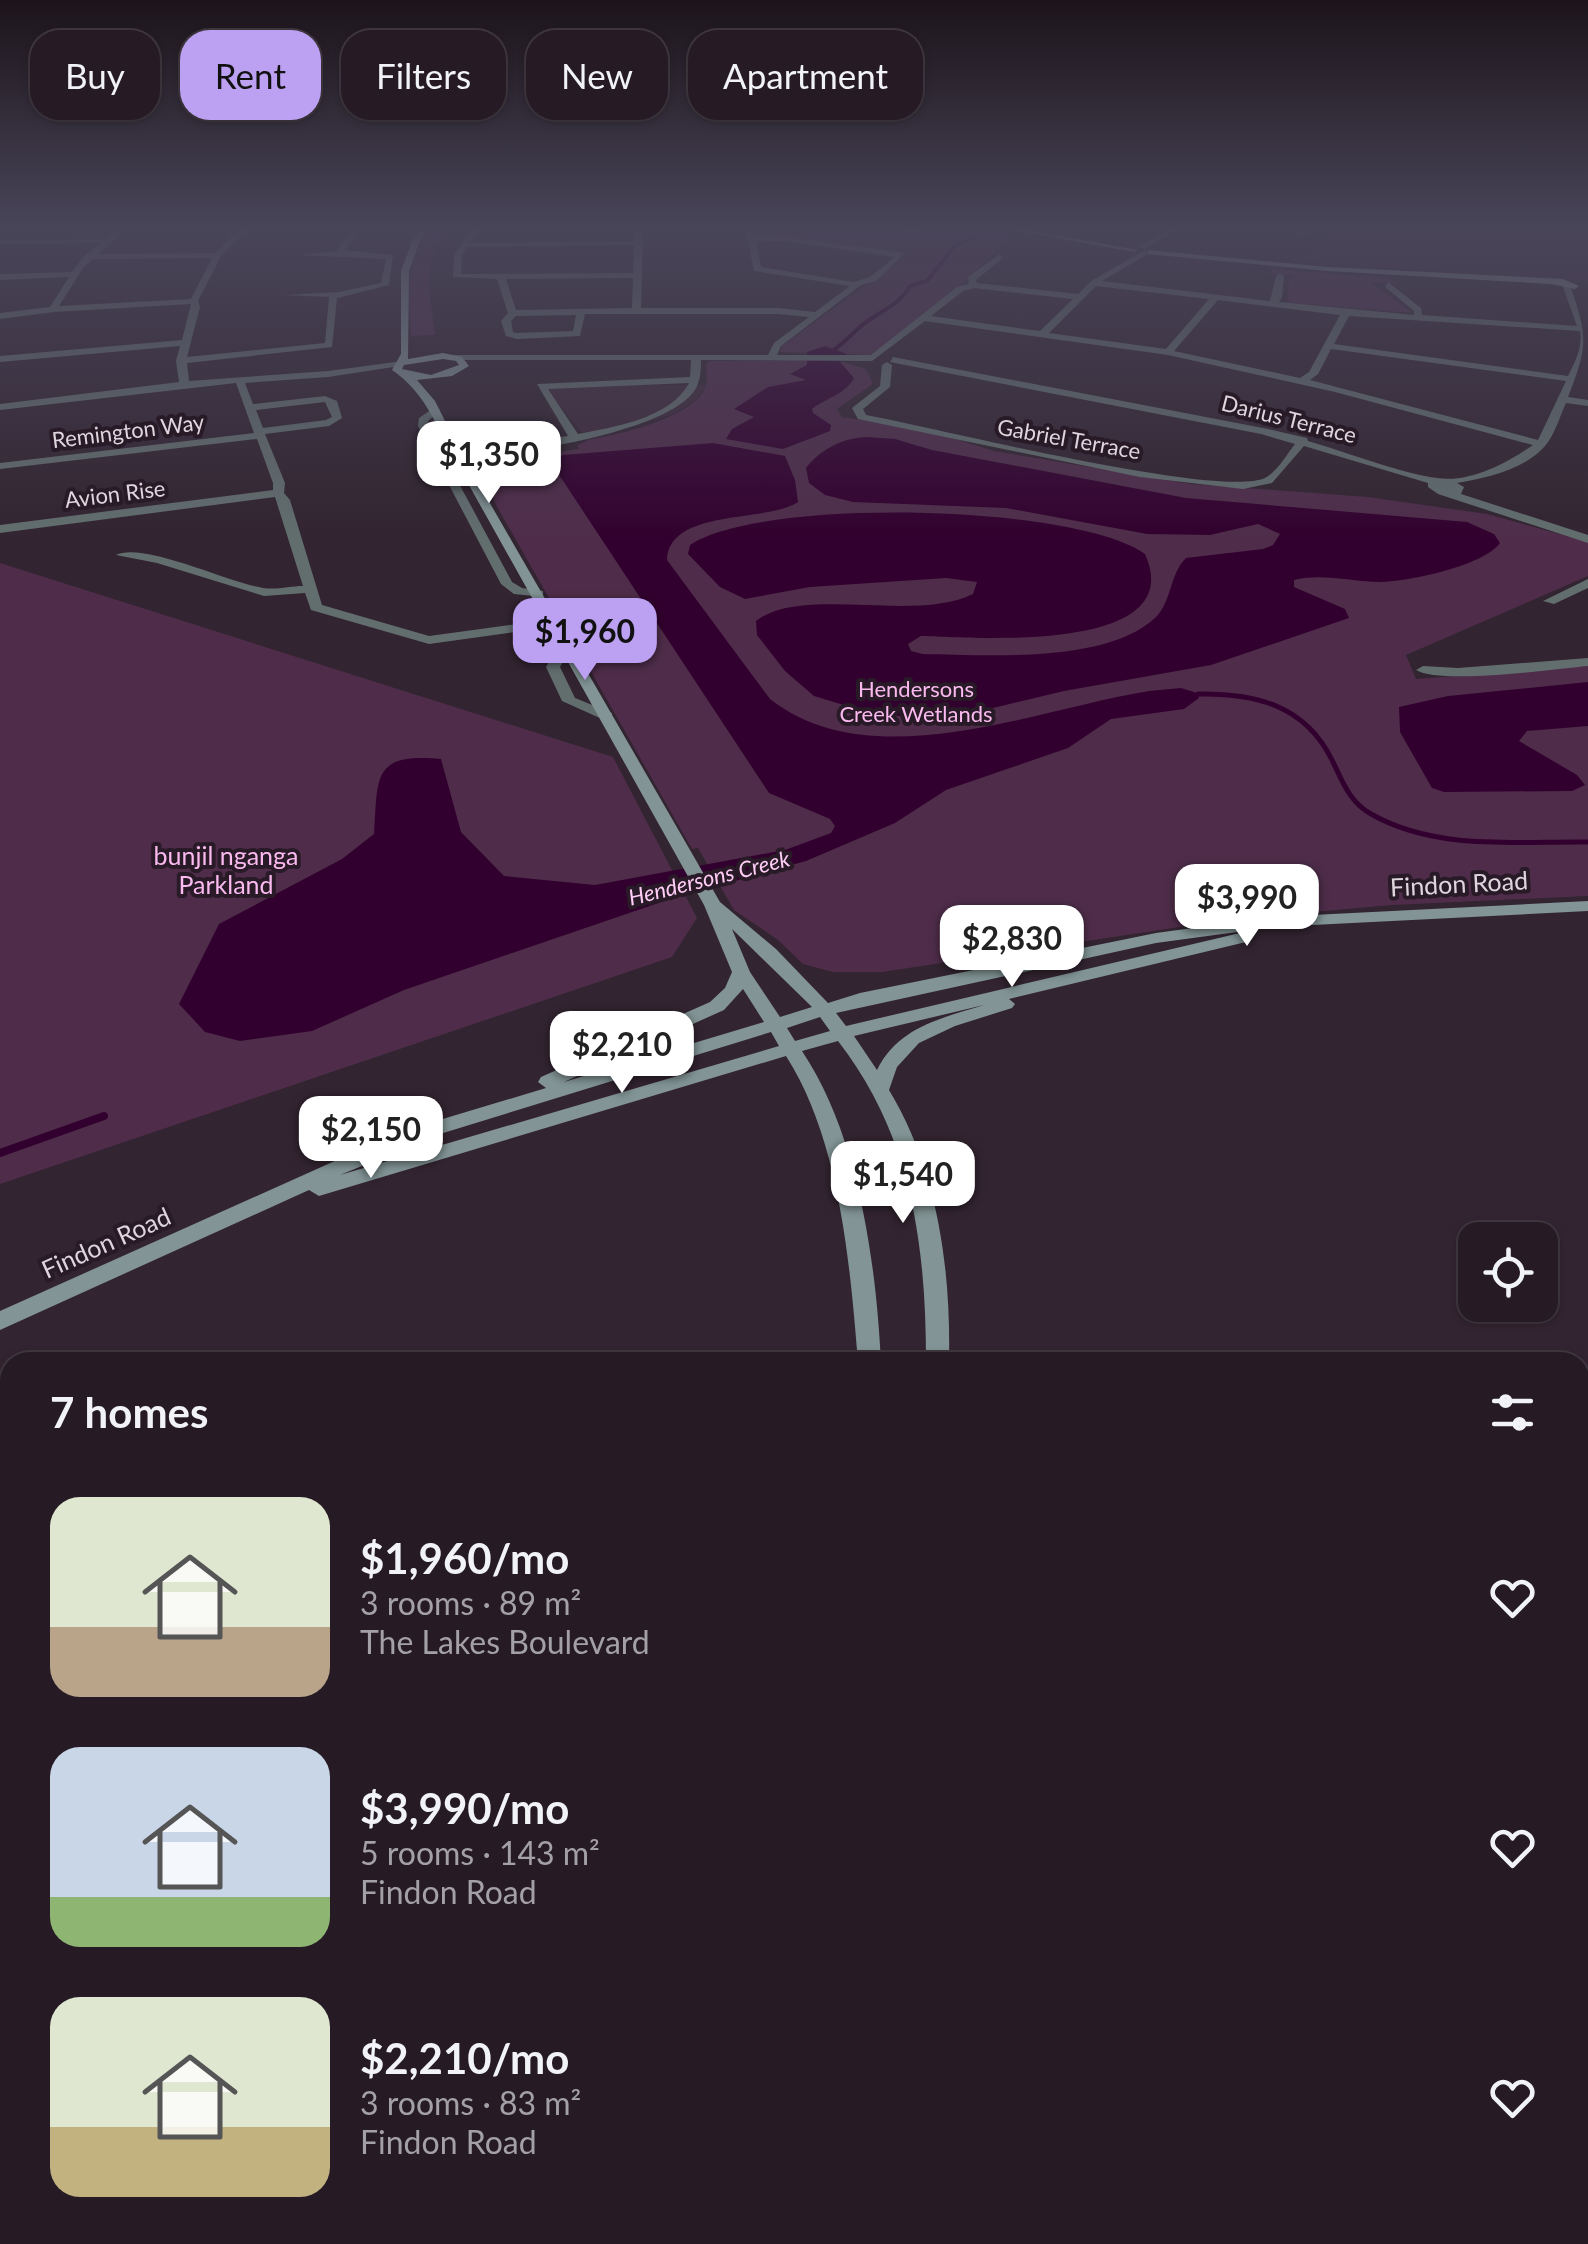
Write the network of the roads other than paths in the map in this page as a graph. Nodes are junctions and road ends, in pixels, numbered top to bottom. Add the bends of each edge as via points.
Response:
1 (186, 332) edge
2 (332, 332) edge
3 (406, 332) edge
4 (508, 332) edge
5 (577, 332) edge
6 (795, 332) edge
7 (913, 332) edge
8 (1033, 332) edge
9 (1186, 332) edge
10 (1337, 332) edge
11 (1585, 332) edge
12 (1043, 333) joint
13 (406, 337) junction
14 (184, 343) junction
15 (1329, 346) junction
16 (1168, 352) junction
17 (696, 356) junction
18 (772, 356) junction
19 (447, 357) junction
20 (1585, 357) edge
21 (0, 359) edge
22 (532, 359) junction
23 (890, 359) junction
24 (181, 361) junction
25 (872, 361) junction
26 (402, 368) junction
27 (459, 371) junction
28 (1572, 379) junction
29 (696, 380) junction
30 (1302, 381) junction
31 (887, 382) junction
32 (184, 384) junction
33 (245, 385) junction
34 (1562, 399) junction
35 (1588, 403) edge
36 (432, 405) junction
37 (0, 407) edge
38 (251, 407) junction
39 (260, 433) junction
40 (574, 438) junction
41 (1302, 440) junction
42 (1541, 444) junction
43 (462, 452) junction
44 (0, 466) edge
45 (1447, 487) junction
46 (272, 494) junction
47 (0, 529) edge
48 (1586, 537) edge
49 (122, 555) dead end
50 (1588, 583) edge
51 (309, 589) junction
52 (538, 594) junction
53 (1549, 601) dead end
54 (554, 622) junction
55 (566, 644) junction
56 (1588, 662) edge
57 (1424, 670) dead end
58 (607, 716) junction
59 (714, 905) junction
60 (1588, 906) edge
61 (1333, 918) junction
62 (741, 972) junction
63 (1082, 974) junction
64 (824, 1010) junction
65 (774, 1024) junction
66 (843, 1032) junction
67 (790, 1047) junction
68 (881, 1087) junction
69 (492, 1110) junction
70 (236, 1215) junction
71 (0, 1322) edge
72 (869, 1352) edge
73 (938, 1352) edge

1 - 14 street
2 - 24 street via 332,348
3 - 13 street
4 - 5 street
6 - 18 street
7 - 23 street
8 - 12 street
9 - 16 street
10 - 15 street
11 - 20 street
12 - 16 street
13 - 19 street
13 - 26 street
14 - 21 street
14 - 24 street
15 - 28 street
15 - 30 street
16 - 30 street
17 - 18 street
17 - 22 street
17 - 29 street
18 - 25 street
19 - 22 street
19 - 26 street
19 - 27 street via 463,362
20 - 28 street
22 - 27 street
23 - 25 street, Darius Terrace
23 - 31 street
23 - 41 street, Darius Terrace
24 - 32 street
25 - 31 street
26 - 27 street via 427,378
26 - 33 street
26 - 36 street
27 - 36 street via 439,381
28 - 34 street
29 - 40 street via 687,395 658,413
29 - 40 street via 541,386
30 - 42 street
31 - 41 street, Gabriel Terrace via 857,408 862,417 933,428 992,447 1212,484 1264,483
32 - 33 street
32 - 37 street
33 - 38 street
34 - 35 street
34 - 42 street
36 - 43 street
36 - 52 street via 423,426 507,584
38 - 39 street
38 - 39 street, Remington Way via 332,401 337,418 328,423
39 - 44 street, Remington Way
39 - 46 street
40 - 43 street
41 - 45 street, Darius Terrace
42 - 45 street via 1524,458
43 - 52 street
45 - 48 street, Darius Terrace
46 - 47 street, Avion Rise
46 - 51 street via 284,508
49 - 51 street via 264,592
50 - 53 street
51 - 54 street via 319,608 422,640
52 - 54 street
54 - 55 street
55 - 58 street
55 - 58 street via 553,667 569,701
56 - 57 street
58 - 59 street
59 - 62 street
59 - 64 street via 782,962
60 - 61 street, Findon Road
61 - 63 street, Findon Road
61 - 64 street, Findon Road via 1156,938
62 - 65 street
62 - 69 street via 726,1001
63 - 66 street, Findon Road
63 - 68 street via 913,1036 894,1052
64 - 65 street, Findon Road
64 - 66 street
65 - 67 street
65 - 69 street, Findon Road
66 - 67 street, Findon Road
66 - 68 street
67 - 70 street, Findon Road
67 - 72 street via 809,1079 849,1191
68 - 73 street via 912,1157 932,1238
69 - 70 street, Findon Road via 364,1156
70 - 71 street, Findon Road

